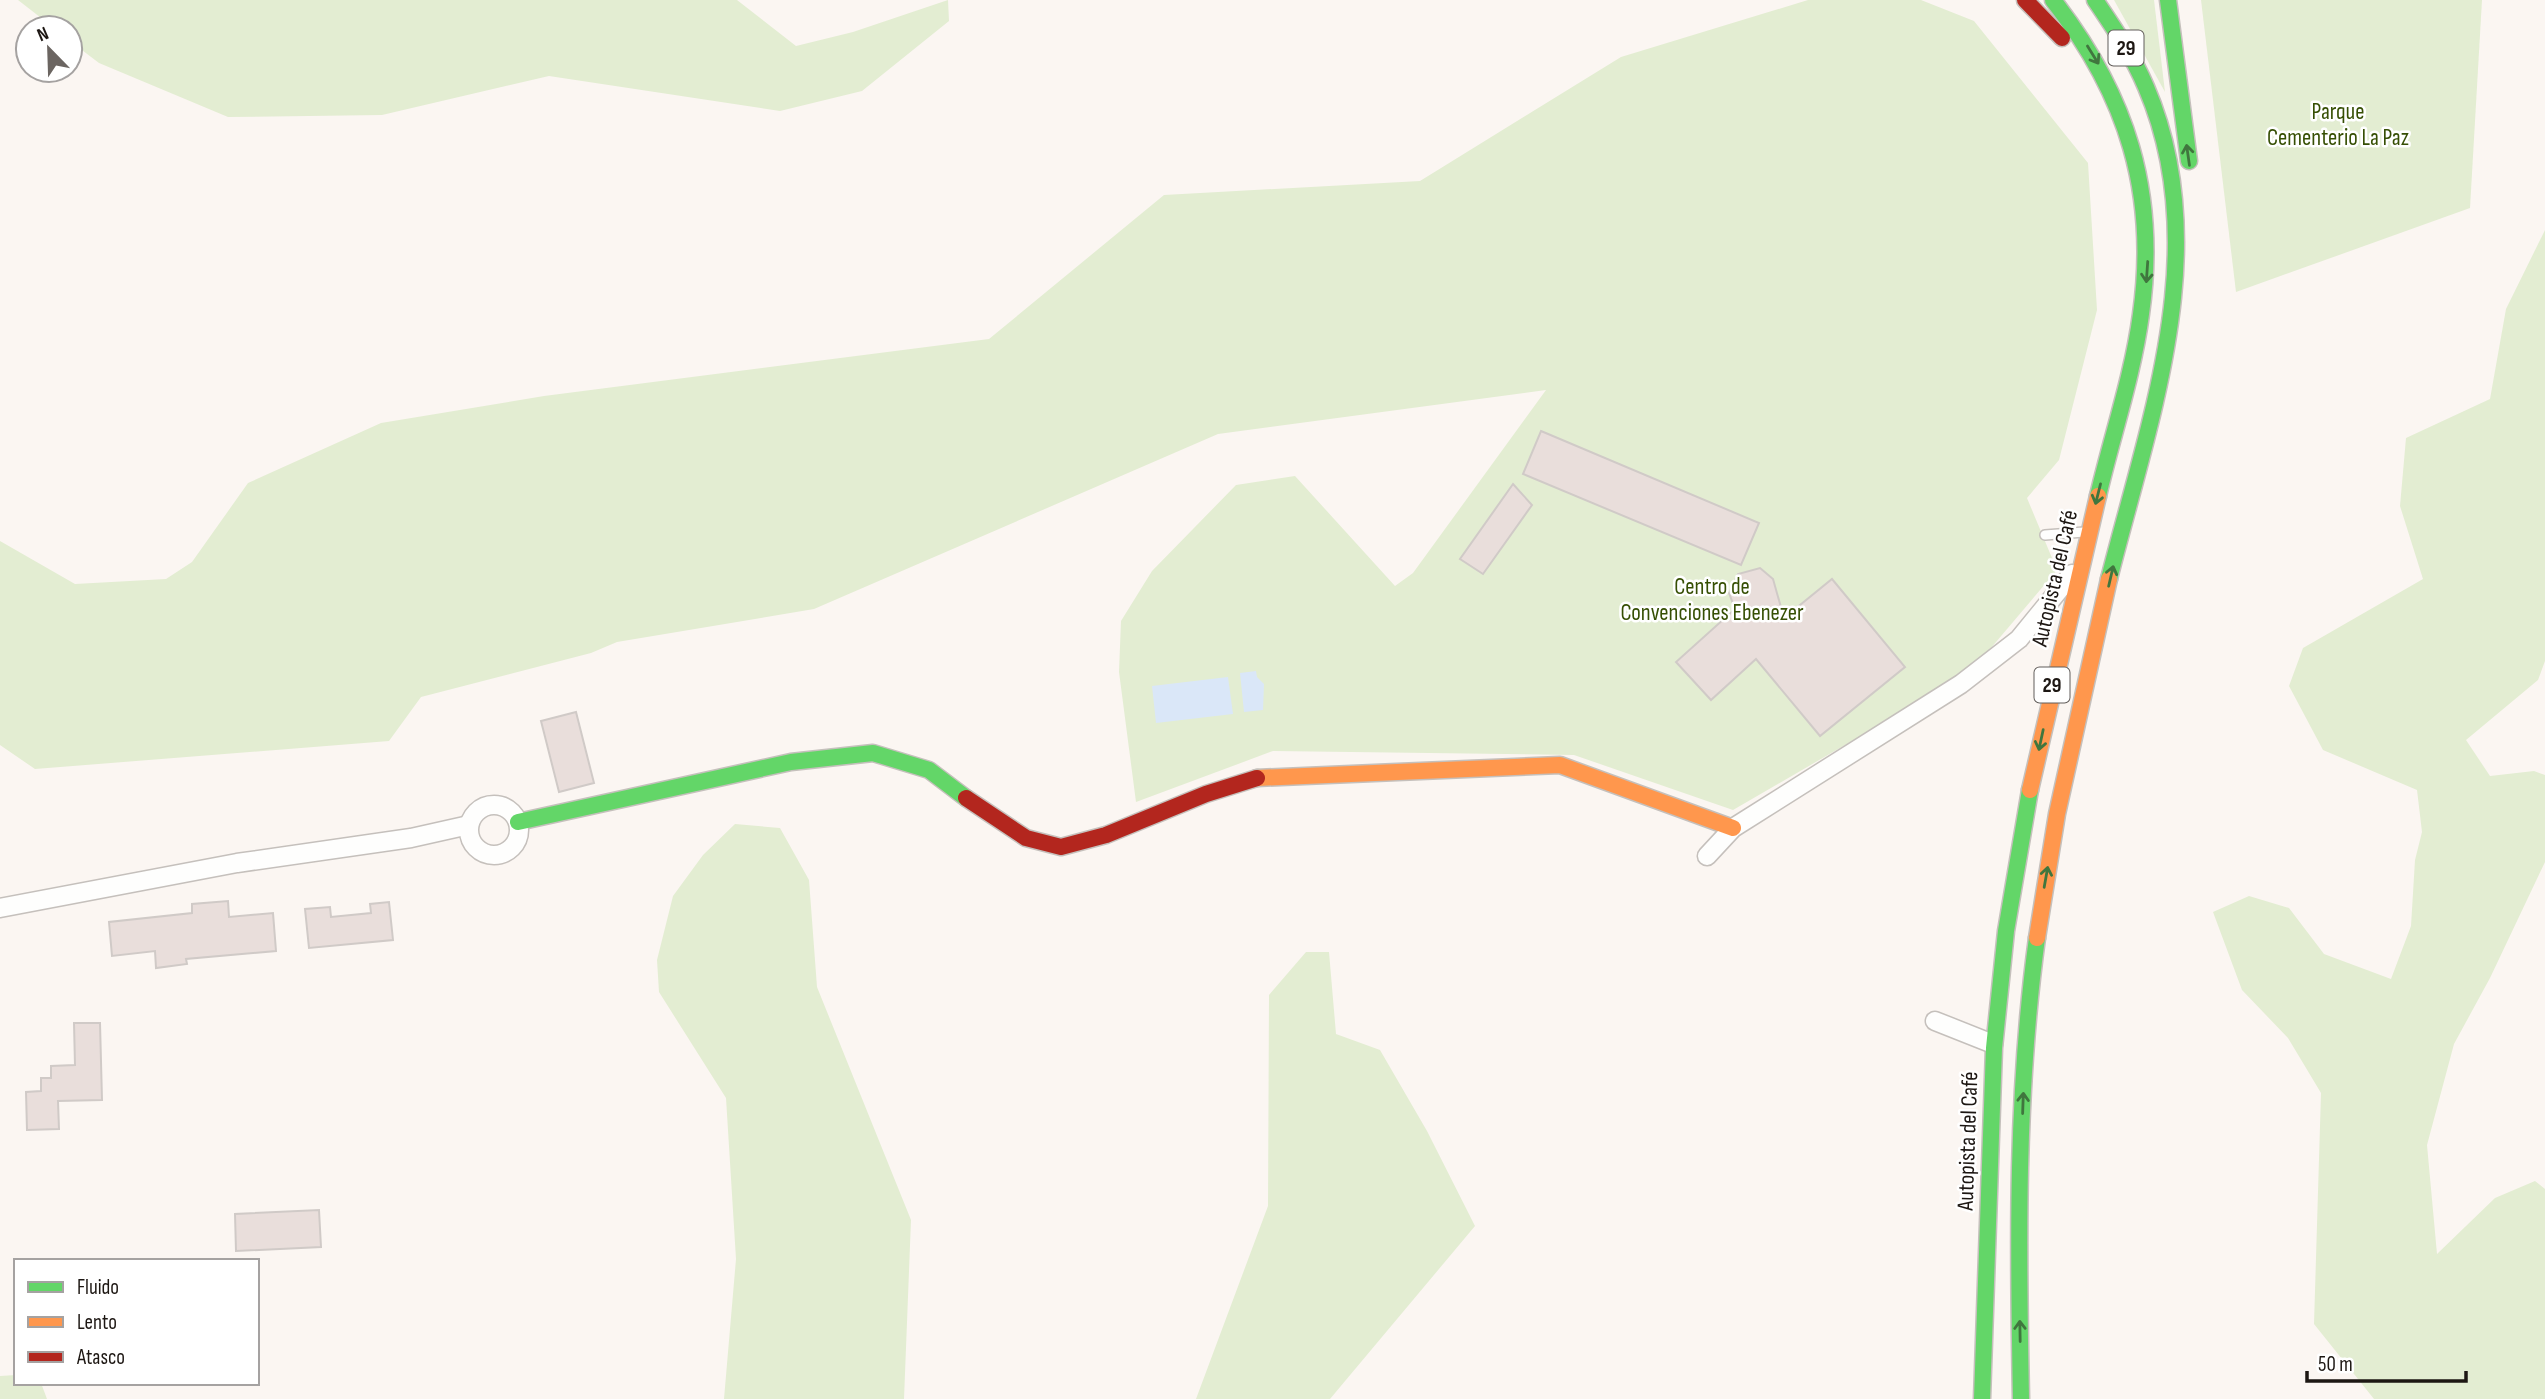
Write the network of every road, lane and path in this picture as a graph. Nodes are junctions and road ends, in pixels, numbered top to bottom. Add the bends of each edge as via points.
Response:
1 (2025, 0) edge
2 (2053, 0) edge
3 (2095, 0) edge
4 (2168, 0) edge
5 (2191, 178) dead end
6 (2148, 239) junction
7 (2192, 249) dead end
8 (2163, 366) junction
9 (2089, 531) junction
10 (2045, 535) dead end
11 (2081, 562) junction
12 (518, 822) junction
13 (469, 825) junction
14 (1733, 828) junction
15 (1707, 856) dead end
16 (0, 908) edge
17 (1934, 1020) dead end
18 (1993, 1044) junction
19 (1982, 1399) edge
20 (2021, 1399) edge

1 - 6 main road via 2073,51 2096,89
2 -> 6 main road, Autopista del Café / 29 via 2098,64 2124,118 2142,179
3 - 8 main road, 29 via 2152,98 2171,161 2179,262
5 -> 4 main road
6 -> 9 main road, Autopista del Café / 29 via 2141,317
7 - 8 main road via 2179,323
20 -> 8 main road, 29 via 2019,1238 2033,966 2074,736
9 - 10 lane
9 - 11 main road, Autopista del Café / 29
11 - 14 street via 2019,639 1961,684
11 -> 18 main road, Autopista del Café / 29 via 2024,827 2006,928
12 - 13 street via 508,809 492,805 477,811
12 - 13 street via 514,845 493,855 477,849
12 - 14 main road via 791,762 873,753 929,770 1026,838 1061,846 1106,835 1265,775 1560,765
13 - 16 street
14 - 15 street
17 - 18 street
18 - 19 main road, Autopista del Café / 29

